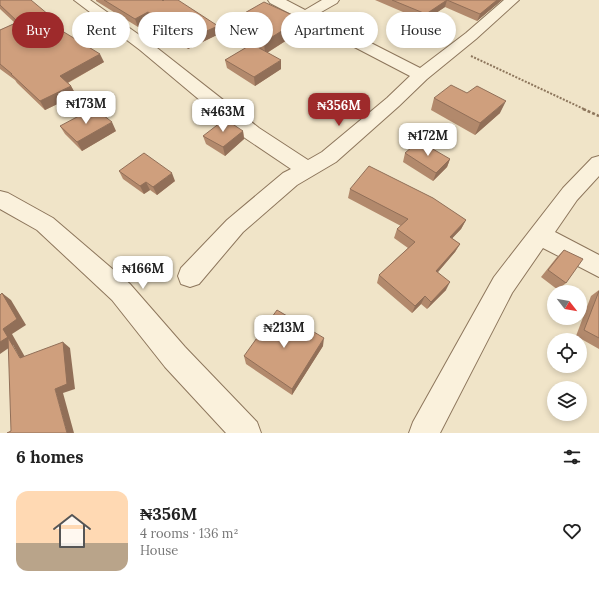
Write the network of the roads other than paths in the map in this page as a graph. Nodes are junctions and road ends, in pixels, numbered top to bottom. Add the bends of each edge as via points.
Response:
1 (81, 0) edge
2 (275, 0) edge
3 (332, 0) edge
4 (512, 0) edge
5 (300, 12) edge
6 (311, 12) edge
7 (369, 48) edge
8 (421, 75) junction
9 (599, 163) edge
10 (307, 169) junction
11 (0, 199) edge
12 (541, 236) junction
13 (599, 267) edge
14 (190, 276) dead end
15 (246, 433) edge
16 (424, 433) edge

1 - 10 street via 146,46 252,133
2 - 5 street
3 - 6 street
4 - 8 street
7 - 8 street
8 - 10 street via 329,157
9 - 12 street via 570,194
10 - 14 street via 290,179 235,226
11 - 15 street via 45,224 121,292 175,357
12 - 13 street
12 - 16 street via 503,285

